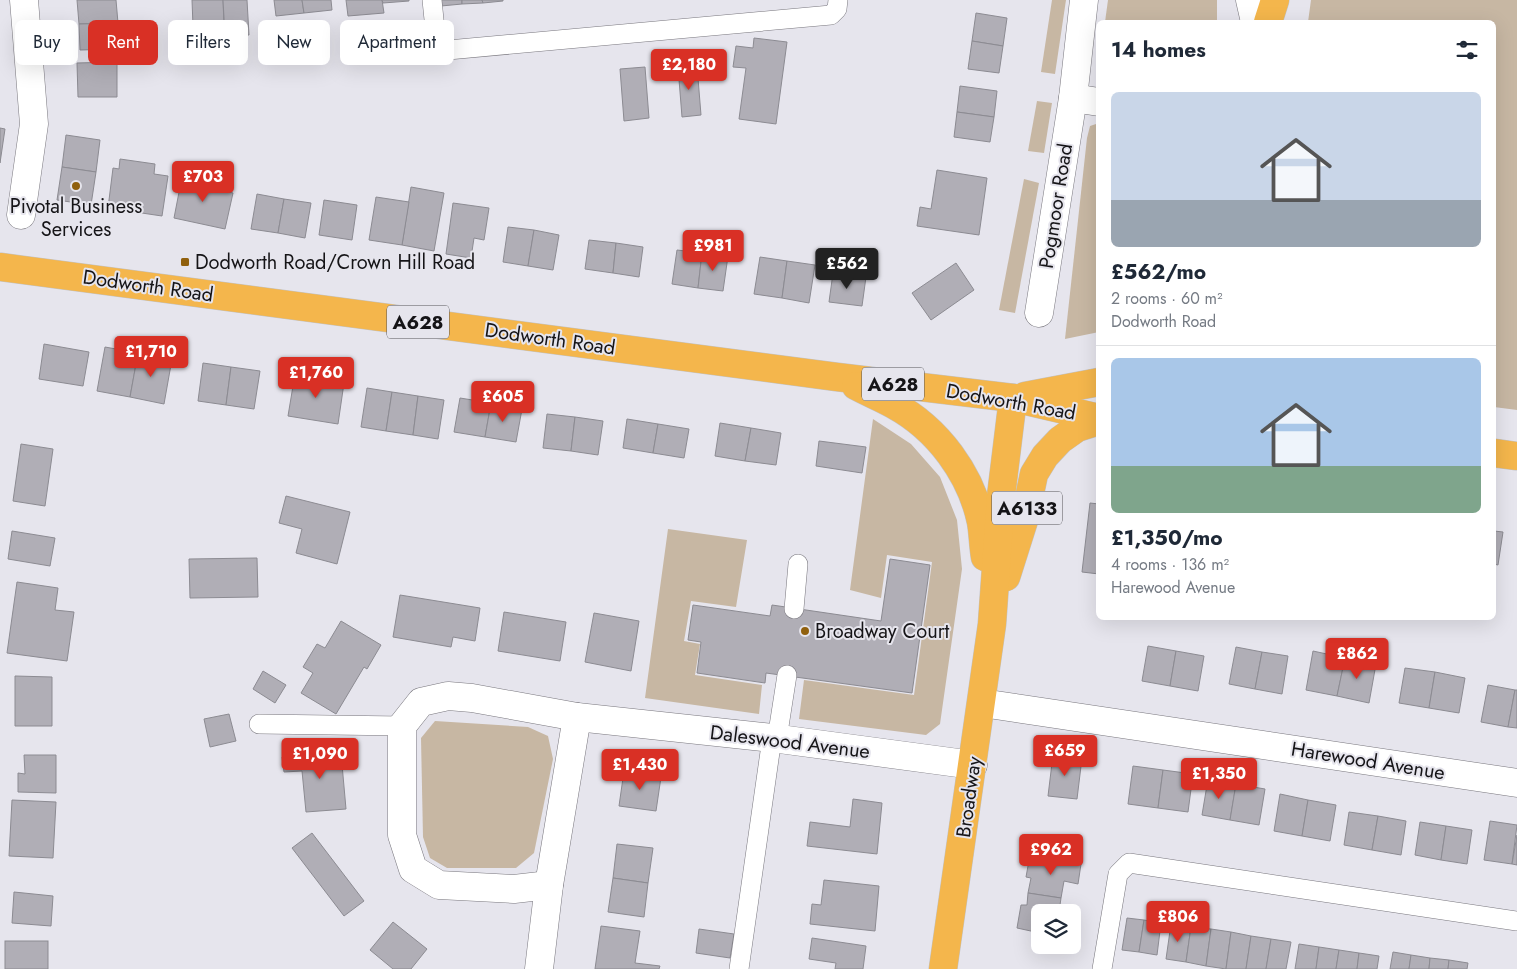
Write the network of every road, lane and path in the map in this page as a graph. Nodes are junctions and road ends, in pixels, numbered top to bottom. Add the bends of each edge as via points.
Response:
1 (24, 0) edge
2 (432, 0) edge
3 (838, 0) edge
4 (1084, 0) edge
5 (1250, 0) edge
6 (1274, 0) edge
7 (1255, 20) edge
8 (1269, 20) edge
9 (1086, 100) edge
10 (21, 215) dead end
11 (0, 267) edge
12 (1039, 313) dead end
13 (837, 377) junction
14 (1096, 383) edge
15 (1014, 398) junction
16 (1096, 419) edge
17 (1096, 421) edge
18 (1496, 453) edge
19 (1517, 456) edge
20 (798, 564) dead end
21 (794, 609) dead end
22 (992, 624) junction
23 (787, 675) dead end
24 (982, 703) junction
25 (577, 717) junction
26 (259, 724) dead end
27 (402, 726) junction
28 (775, 739) junction
29 (973, 765) junction
30 (1517, 783) edge
31 (550, 884) junction
32 (1517, 921) edge
33 (539, 969) edge
34 (739, 969) edge
35 (944, 969) edge
36 (1102, 969) edge

1 - 10 street via 34,124
2 - 3 lane via 436,39 448,50 831,15 837,9
4 - 9 street, Pogmoor Road
5 - 7 street
6 - 8 highway
9 - 12 street, Pogmoor Road
11 - 13 highway, Dodworth Road / A628
13 - 15 highway, Dodworth Road / A628
13 - 22 highway, A6133 via 896,406 921,423 939,441 967,480 981,522
14 - 15 highway, A628
15 - 16 highway, Dodworth Road / A628
15 - 22 highway, Broadway / A6133 via 1002,487
17 - 22 highway, Broadway / A6133 via 1077,428 1060,440 1034,474 1025,517
18 - 19 highway
20 - 21 lane
22 - 24 highway, Broadway / A6133
23 - 28 lane
24 - 29 highway, Broadway / A6133
24 - 30 street, Harewood Avenue
25 - 27 street, Daleswood Avenue via 448,696 421,702
25 - 28 street, Daleswood Avenue
25 - 31 street
26 - 27 lane
27 - 31 street via 402,835 413,870 439,885 514,890
28 - 29 street, Daleswood Avenue
28 - 34 lane
29 - 35 highway, Broadway / A6133
31 - 33 street
32 - 36 lane via 1129,863 1118,874

